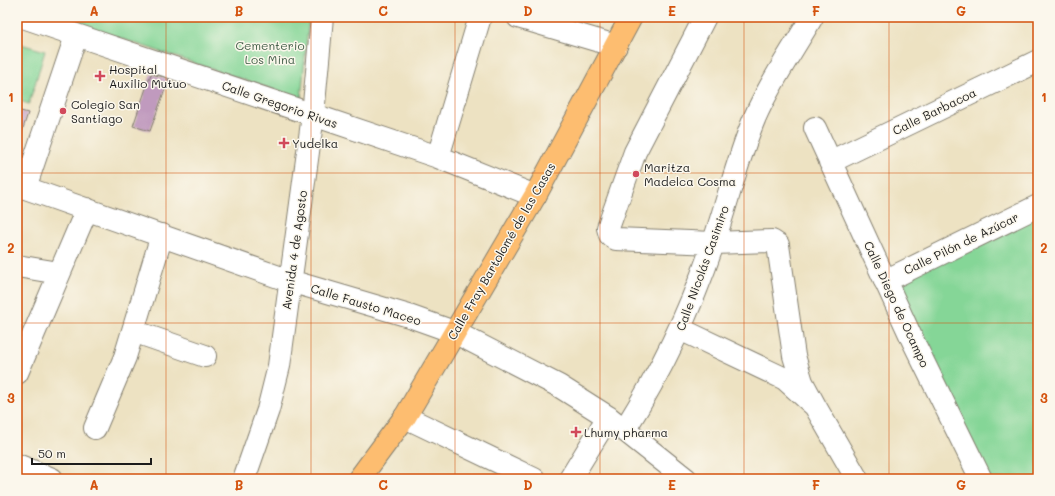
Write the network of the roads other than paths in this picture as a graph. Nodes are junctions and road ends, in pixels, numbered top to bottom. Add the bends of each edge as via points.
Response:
1 (23, 17) edge
2 (322, 17) edge
3 (480, 17) edge
4 (518, 17) edge
5 (632, 17) edge
6 (705, 17) edge
7 (812, 17) edge
8 (76, 36) junction
9 (616, 46) junction
10 (1038, 61) edge
11 (313, 115) junction
12 (815, 128) dead end
13 (438, 157) junction
14 (830, 162) junction
15 (21, 186) edge
16 (535, 196) junction
17 (1038, 206) edge
18 (87, 209) junction
19 (162, 235) junction
20 (714, 242) junction
21 (17, 266) edge
22 (59, 273) junction
23 (290, 281) junction
24 (885, 281) junction
25 (680, 329) junction
26 (133, 331) junction
27 (454, 332) junction
28 (206, 356) dead end
29 (17, 374) edge
30 (815, 406) junction
31 (405, 417) junction
32 (617, 423) junction
33 (95, 428) dead end
34 (17, 465) edge
35 (52, 479) edge
36 (244, 479) edge
37 (359, 479) edge
38 (534, 479) edge
39 (570, 479) edge
40 (686, 479) edge
41 (857, 479) edge
42 (981, 479) edge

1 - 8 street, Calle Gregorio Rivas
2 - 11 street, Avenida 4 de Agosto
3 - 13 street
4 - 9 street
5 - 9 main road, Calle Fray Bartolomé de las Casas
6 - 20 street via 635,152 608,228 610,235 616,239
7 - 20 street, Calle Nicolás Casimiro via 755,117
8 - 11 street, Calle Gregorio Rivas
8 - 15 street
9 - 16 main road, Calle Fray Bartolomé de las Casas
10 - 14 street, Calle Barbacoa
11 - 13 street, Calle Gregorio Rivas
11 - 23 street, Avenida 4 de Agosto
12 - 14 street, Calle Diego de Ocampo
13 - 16 street, Calle Gregorio Rivas
14 - 24 street, Calle Diego de Ocampo
15 - 18 street, Calle Fausto Maceo
16 - 27 main road, Calle Fray Bartolomé de las Casas
17 - 24 street, Calle Pilón de Azúcar
18 - 19 street, Calle Fausto Maceo
18 - 22 street
19 - 23 street, Calle Fausto Maceo
19 - 26 street
20 - 25 street, Calle Nicolás Casimiro
20 - 30 street via 772,240 778,245 794,356 802,382
21 - 22 street
22 - 29 street
23 - 27 street, Calle Fausto Maceo
23 - 36 street, Avenida 4 de Agosto via 279,366 268,410
24 - 42 street, Calle Diego de Ocampo
25 - 30 street via 785,378
25 - 32 street, Calle Nicolás Casimiro via 651,388
26 - 28 street
26 - 33 street via 116,380
27 - 31 main road, Calle Fray Bartolomé de las Casas
27 - 32 street, Calle Fausto Maceo via 559,386
30 - 41 street
31 - 37 main road, Calle Fray Bartolomé de las Casas
31 - 38 street
32 - 39 street, Calle Nicolás Casimiro
32 - 40 street, Calle Fausto Maceo
34 - 35 street

